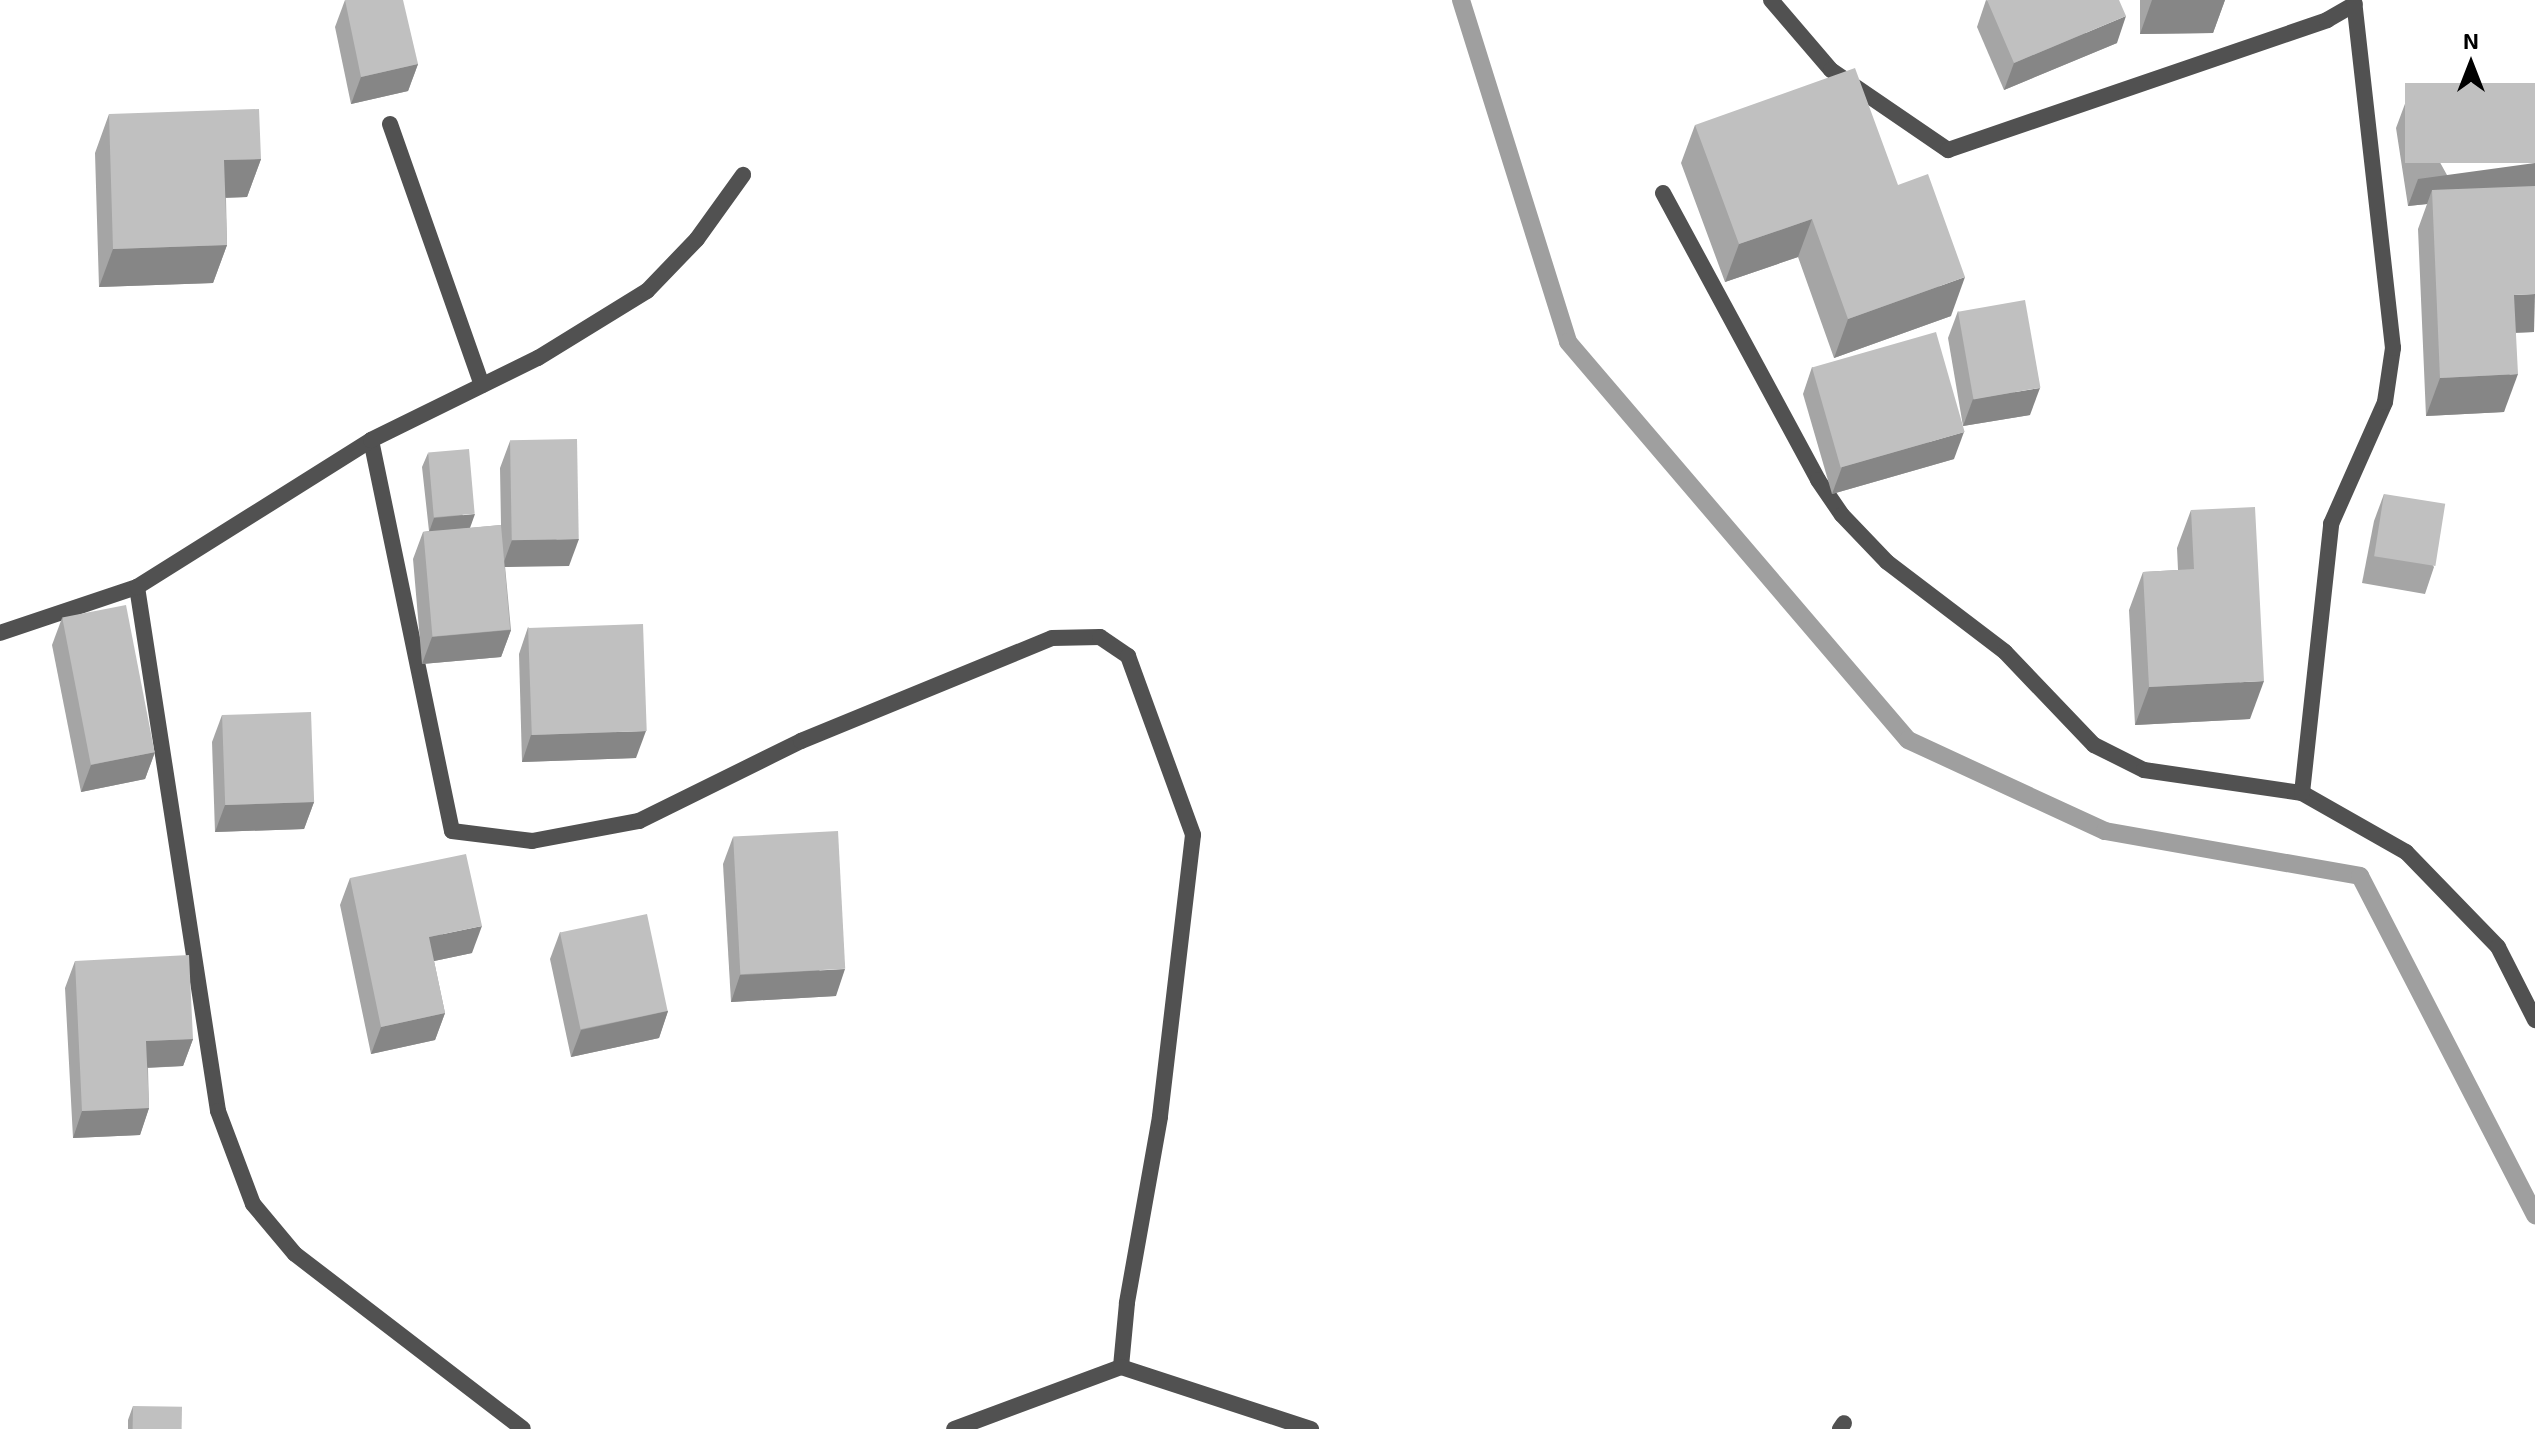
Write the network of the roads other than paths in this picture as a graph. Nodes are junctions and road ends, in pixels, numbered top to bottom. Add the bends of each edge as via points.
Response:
1 (1771, 0) edge
2 (2354, 2) edge
3 (390, 124) dead end
4 (743, 175) dead end
5 (1663, 193) dead end
6 (482, 385) junction
7 (371, 440) junction
8 (137, 587) junction
9 (0, 633) edge
10 (2302, 793) junction
11 (2535, 1020) edge
12 (1121, 1367) junction
13 (1301, 1427) edge
14 (523, 1429) edge
15 (954, 1429) edge

1 - 2 street via 1831,70 1948,150 2327,20
2 - 10 street via 2393,348 2385,402 2331,524
3 - 6 street
4 - 6 street via 697,239 647,291
5 - 10 street via 1818,480 1842,515 1895,569 2005,652 2094,745 2144,770
6 - 7 street
7 - 8 street
7 - 12 street via 452,831 532,841 639,821 801,741 1052,638 1100,637 1128,656 1193,835 1160,1117
8 - 9 street
8 - 14 street via 218,1111 253,1204 295,1254
10 - 11 street via 2406,852 2498,947
12 - 13 street
12 - 15 street

